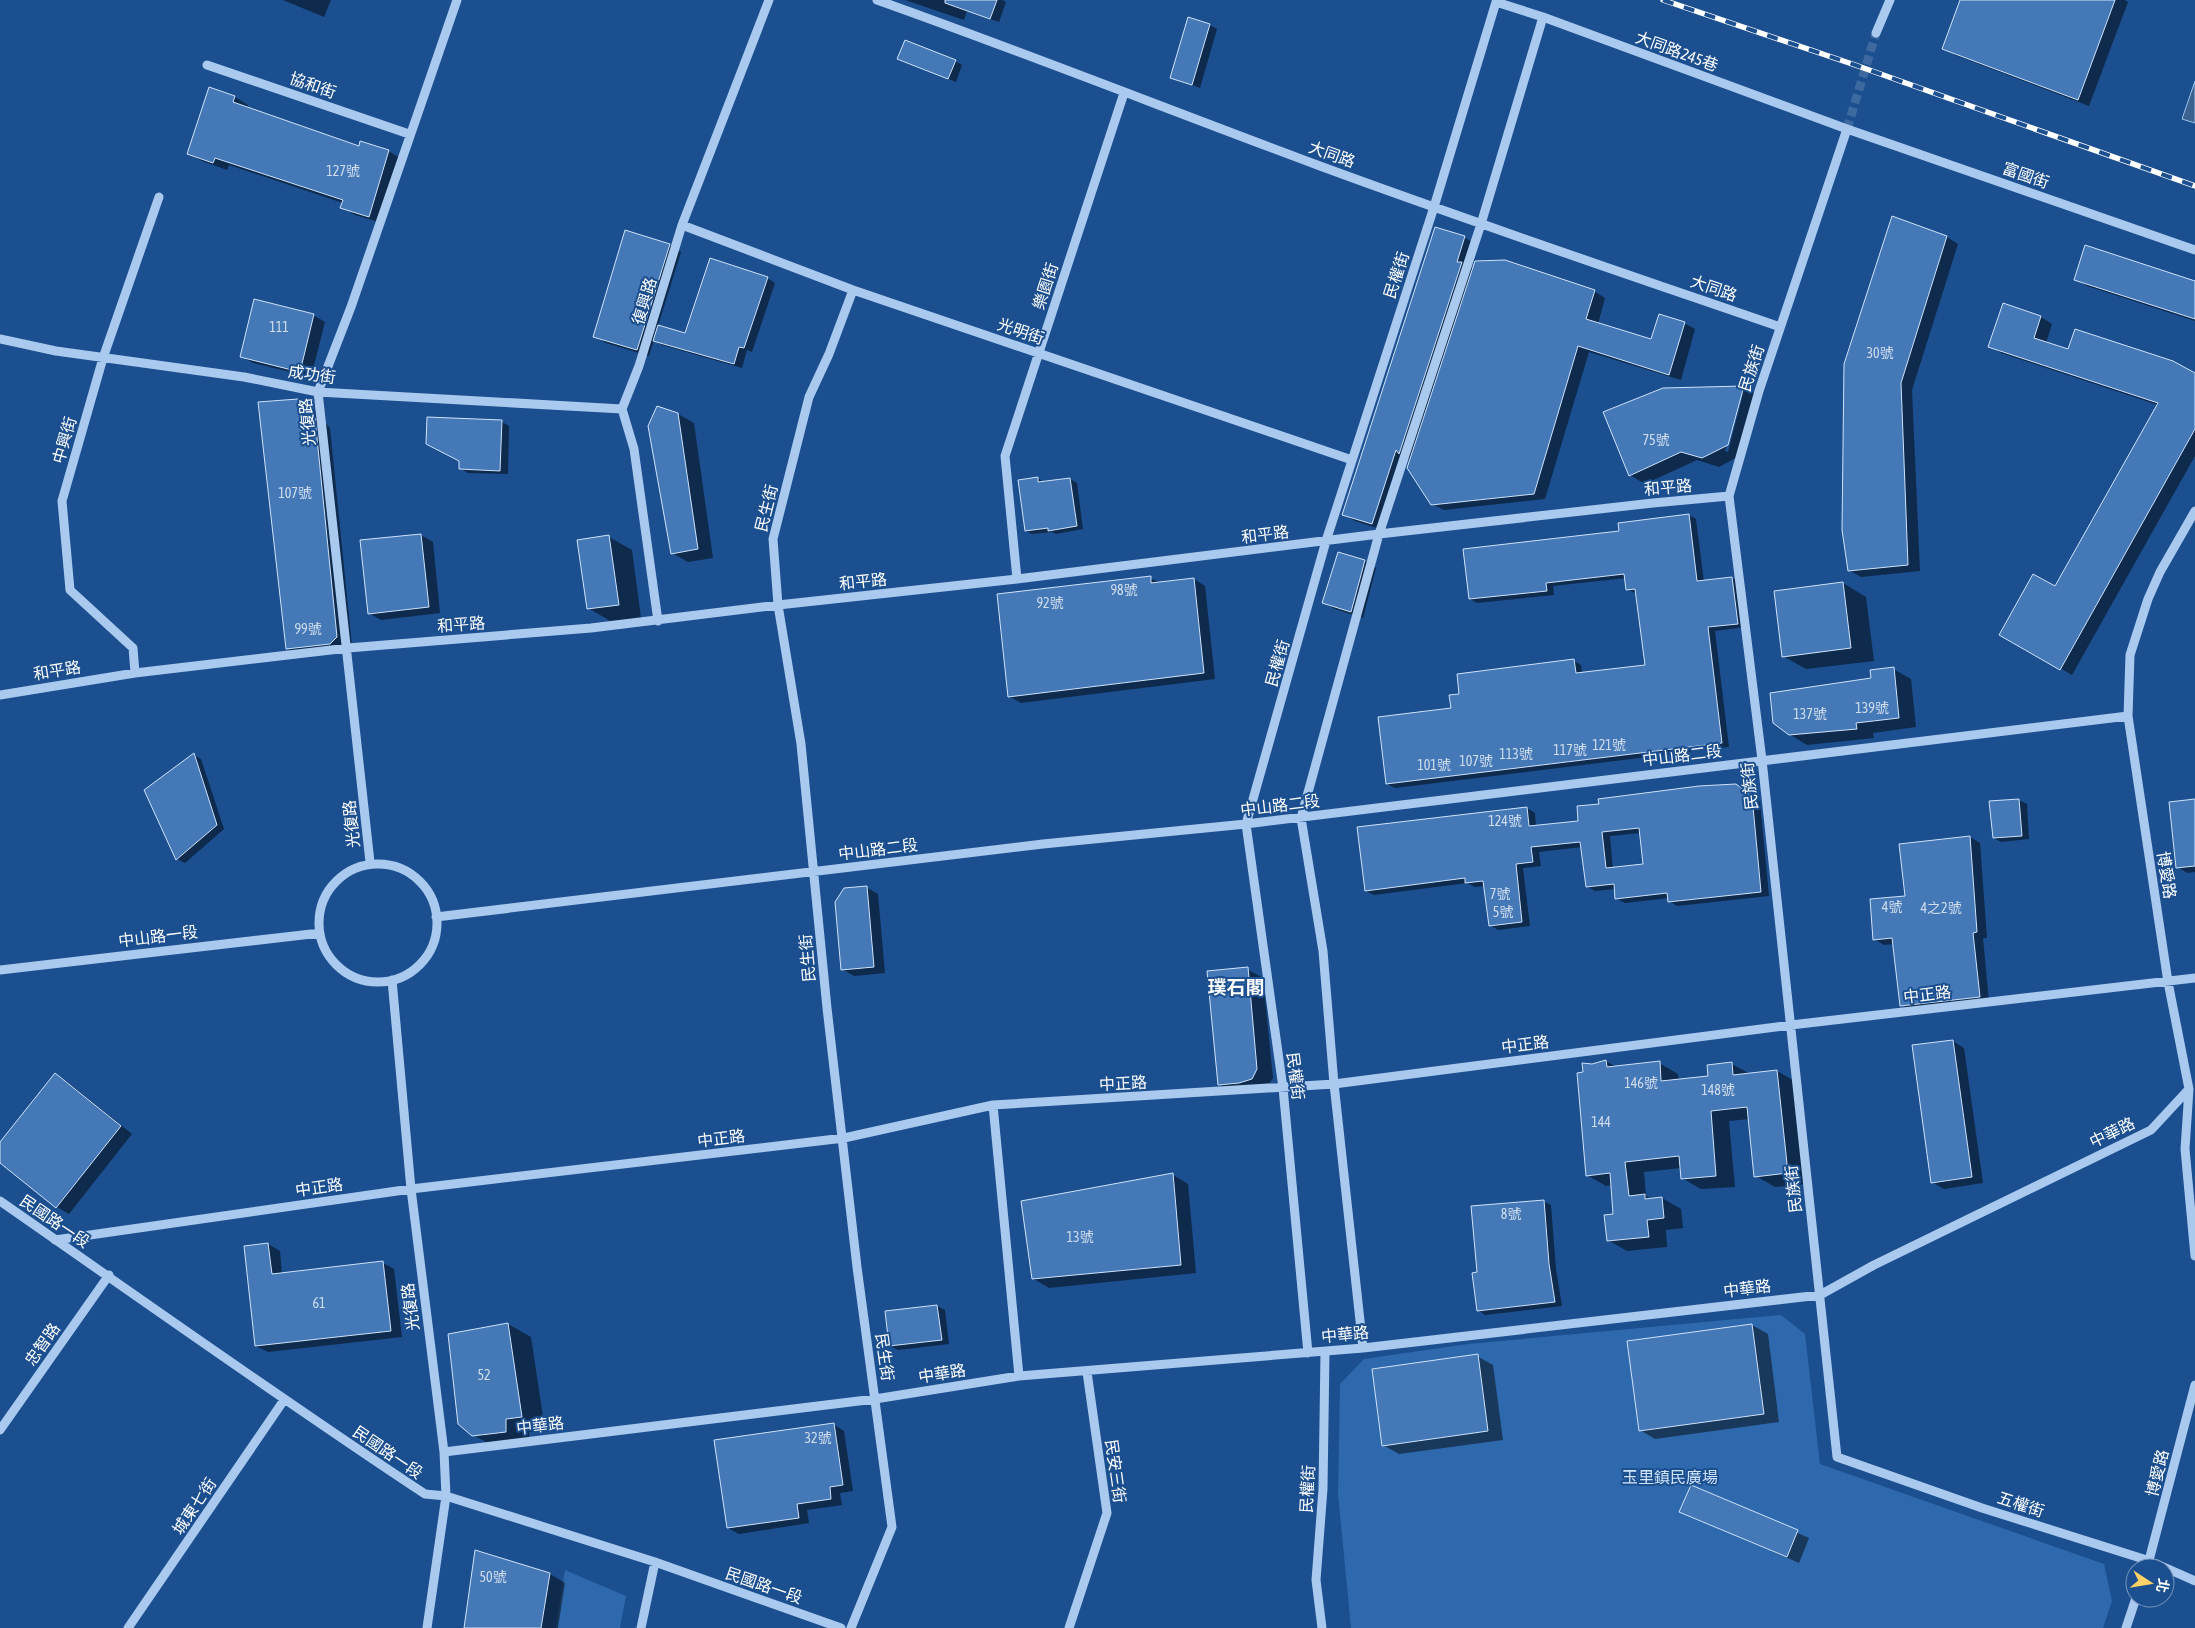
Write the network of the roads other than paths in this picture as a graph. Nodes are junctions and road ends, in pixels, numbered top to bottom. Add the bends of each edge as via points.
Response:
1 (457, 0) edge
2 (769, 0) edge
3 (877, 0) edge
4 (1890, 0) edge
5 (1496, 2) joint
6 (1543, 17) junction
7 (1876, 33) tunnel mouth
8 (207, 64) dead end
9 (1124, 93) junction
10 (1847, 129) junction
11 (409, 134) junction
12 (159, 197) dead end
13 (1434, 207) junction
14 (1481, 224) junction
15 (682, 225) junction
16 (2195, 250) edge
17 (853, 290) junction
18 (1780, 327) junction
19 (0, 339) edge
20 (1039, 353) junction
21 (103, 358) junction
22 (318, 392) junction
23 (622, 409) junction
24 (1352, 460) junction
25 (1729, 496) junction
26 (2195, 511) edge
27 (1379, 534) junction
28 (1326, 541) junction
29 (1017, 579) junction
30 (778, 605) junction
31 (658, 621) junction
32 (348, 648) junction
33 (135, 673) junction
34 (0, 695) edge
35 (2128, 716) junction
36 (1762, 760) junction
37 (1301, 818) junction
38 (1246, 824) junction
39 (370, 862) junction
40 (815, 872) junction
41 (436, 917) junction
42 (320, 933) junction
43 (0, 970) edge
44 (2195, 978) edge
45 (392, 980) junction
46 (2168, 982) junction
47 (1791, 1025) junction
48 (1334, 1084) junction
49 (1283, 1088) junction
50 (2192, 1090) edge
51 (993, 1106) junction
52 (844, 1138) junction
53 (411, 1189) junction
54 (0, 1201) edge
55 (55, 1240) junction
56 (2195, 1256) edge
57 (109, 1276) junction
58 (1820, 1295) junction
59 (1363, 1348) junction
60 (1325, 1352) junction
61 (1308, 1353) junction
62 (1086, 1372) junction
63 (1019, 1376) junction
64 (2195, 1385) edge
65 (875, 1399) junction
66 (284, 1400) junction
67 (0, 1430) edge
68 (444, 1452) junction
69 (1837, 1457) joint
70 (446, 1496) junction
71 (2131, 1558) edge
72 (2151, 1558) edge
73 (655, 1562) junction
74 (2175, 1574) edge
75 (2195, 1581) edge
76 (2133, 1608) edge
77 (128, 1628) edge
78 (427, 1628) edge
79 (641, 1628) edge
80 (841, 1628) edge
81 (851, 1628) edge
82 (1069, 1628) edge
83 (1322, 1628) edge
84 (2126, 1628) edge

1 - 11 street, 光復路
2 - 15 street, 復興路
3 - 9 street, 大同路
4 - 7 street
5 - 6 street, 大同路245巷
5 - 13 street, 民權街
6 - 10 street, 大同路245巷
6 - 14 street
8 - 11 street, 協和街
9 - 13 street, 大同路
9 - 20 street, 樂園街
10 - 16 street, 富國街
10 - 18 street, 民族街
11 - 22 street, 光復路 via 351,307
12 - 21 street, 中興街
13 - 14 street, 大同路
13 - 24 street, 民權街
14 - 18 street, 大同路
14 - 27 street
15 - 17 street, 光明街
15 - 23 street, 復興路 via 639,366
17 - 20 street, 光明街
17 - 30 street, 民生街 via 809,397 773,539
18 - 25 street, 民族街
19 - 21 street, 成功街
20 - 24 street, 光明街
20 - 29 street, 樂園街 via 1006,456
21 - 22 street, 成功街 via 244,377
21 - 33 street, 中興街 via 62,501 70,590 133,648
22 - 23 street, 成功街
22 - 32 street, 光復路
23 - 31 street via 634,449
24 - 28 street, 民權街
25 - 27 street, 和平路
25 - 36 street, 民族街
26 - 35 street, 博愛路 via 2148,599 2130,655
27 - 28 street, 和平路
27 - 37 street
28 - 29 street, 和平路
28 - 38 street, 民權街
29 - 30 street, 和平路
30 - 31 street, 和平路
30 - 40 street, 民生街 via 801,744
31 - 32 street, 和平路
32 - 33 street, 和平路
32 - 39 street, 光復路
33 - 34 street, 和平路
35 - 36 street, 中山路二段
35 - 46 street, 博愛路
36 - 37 street, 中山路二段
36 - 47 street, 民族街
37 - 38 street, 中山路二段
37 - 48 street via 1323,951
38 - 40 street, 中山路二段 via 1043,844
38 - 49 street, 民權街
39 - 41 street via 398,867 416,877 428,892
39 - 42 street via 342,876 328,890 320,909
40 - 41 street, 中山路二段
40 - 52 street, 民生街 via 827,1008
41 - 45 street via 437,930 432,948 421,964 405,976
42 - 43 street, 中山路一段
42 - 45 street via 324,948 334,964 350,976 368,982
44 - 46 street, 中正路
45 - 53 street, 光復路
46 - 47 street, 中正路
46 - 50 street, 博愛路
47 - 48 street, 中正路
47 - 58 street, 民族街
48 - 49 street, 中正路
48 - 59 street
49 - 51 street, 中正路
49 - 61 street, 民權街
50 - 56 street, 博愛路 via 2185,1149
50 - 58 street, 中華路 via 2151,1130 1874,1264
51 - 52 street, 中正路
51 - 63 street
52 - 53 street, 中正路
52 - 65 street, 民生街
53 - 55 street, 中正路
53 - 68 street, 光復路
54 - 55 street, 民國路一段
55 - 57 street, 民國路一段
57 - 66 street, 民國路一段
57 - 67 street, 忠智路
58 - 59 street, 中華路
58 - 69 street, 民族街
59 - 60 street, 中華路
60 - 61 street, 中華路
60 - 83 street, 民權街 via 1323,1489 1316,1580
61 - 62 street, 中華路
62 - 63 street, 中華路
62 - 82 street, 民安三街 via 1107,1514
63 - 65 street, 中華路
64 - 72 street, 博愛路
65 - 68 street, 中華路
65 - 81 street, 民生街 via 892,1527
66 - 70 street, 民國路一段 via 425,1494
66 - 77 street, 城東七街
68 - 70 street, 光復路
69 - 71 street, 五權街
70 - 73 street, 民國路一段
70 - 78 street, 光復路
73 - 79 street
73 - 80 street, 民國路一段
74 - 75 street, 五權街
76 - 84 street

